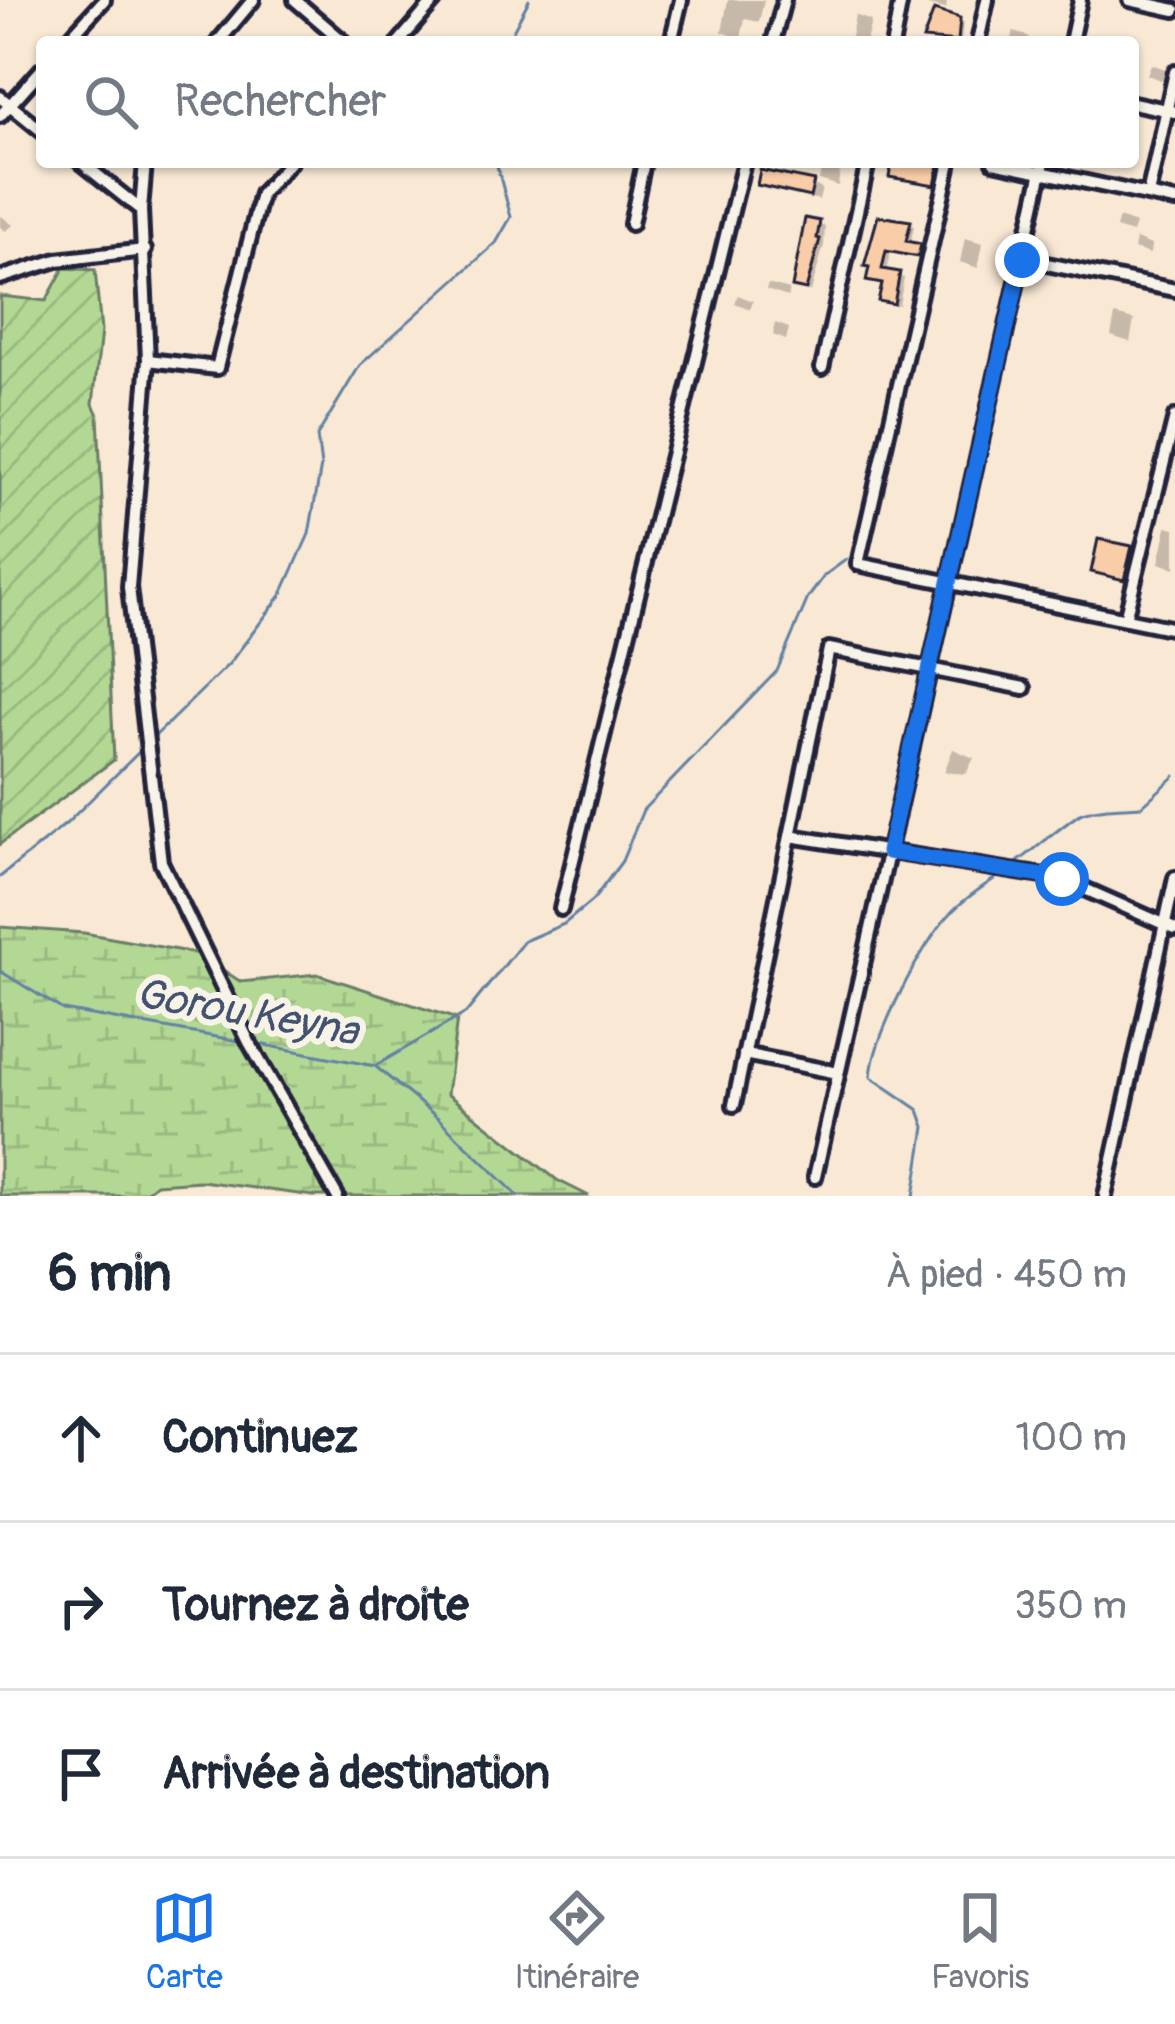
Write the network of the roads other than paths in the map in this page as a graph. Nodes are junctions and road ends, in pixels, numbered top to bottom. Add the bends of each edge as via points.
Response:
1 (104, 0) edge
2 (253, 0) edge
3 (296, 0) edge
4 (434, 0) edge
5 (681, 0) edge
6 (784, 0) edge
7 (901, 0) edge
8 (987, 0) edge
9 (1080, 0) edge
10 (1130, 0) edge
11 (1175, 10) edge
12 (71, 36) edge
13 (223, 36) edge
14 (337, 36) edge
15 (404, 36) edge
16 (672, 36) edge
17 (775, 36) edge
18 (893, 36) edge
19 (979, 36) edge
20 (1072, 36) edge
21 (1175, 72) edge
22 (36, 74) edge
23 (5, 101) edge
24 (1139, 104) edge
25 (1171, 111) edge
26 (0, 116) edge
27 (36, 126) edge
28 (88, 168) edge
29 (144, 168) edge
30 (285, 168) edge
31 (643, 168) edge
32 (743, 168) edge
33 (867, 168) edge
34 (949, 168) edge
35 (1043, 168) edge
36 (1047, 168) edge
37 (1148, 195) junction
38 (1175, 201) edge
39 (141, 210) junction
40 (631, 224) dead end
41 (145, 250) junction
42 (1022, 260) junction
43 (0, 278) edge
44 (1175, 290) edge
45 (148, 360) junction
46 (822, 368) dead end
47 (1175, 417) edge
48 (949, 583) junction
49 (1125, 619) junction
50 (1175, 629) edge
51 (929, 669) junction
52 (1024, 688) dead end
53 (790, 836) junction
54 (888, 852) junction
55 (1175, 878) edge
56 (561, 909) dead end
57 (1170, 928) edge
58 (744, 1054) junction
59 (838, 1073) junction
60 (734, 1105) dead end
61 (815, 1177) dead end
62 (337, 1196) edge
63 (1105, 1196) edge

1 - 12 street
2 - 13 street
3 - 14 street
4 - 15 street
5 - 16 street
6 - 17 street
7 - 18 street
8 - 19 street
9 - 20 street
10 - 11 street
21 - 25 street
22 - 23 street
23 - 26 street
23 - 27 street
24 - 25 street
25 - 37 street
28 - 39 street
29 - 39 street
30 - 45 street via 261,194 217,368
31 - 40 street
32 - 56 street
33 - 46 street
34 - 48 street via 858,564
35 - 42 street
36 - 37 street
37 - 38 street
39 - 41 street
41 - 43 street via 57,260
41 - 45 street
42 - 44 street
42 - 48 street
45 - 62 street via 129,587 161,862 249,1042
47 - 49 street
48 - 49 street
48 - 51 street
49 - 50 street
51 - 52 street
51 - 53 street via 829,649
51 - 54 street
53 - 54 street
53 - 58 street
54 - 57 street via 1062,879
54 - 59 street
55 - 57 street
57 - 63 street
58 - 59 street
58 - 60 street
59 - 61 street

